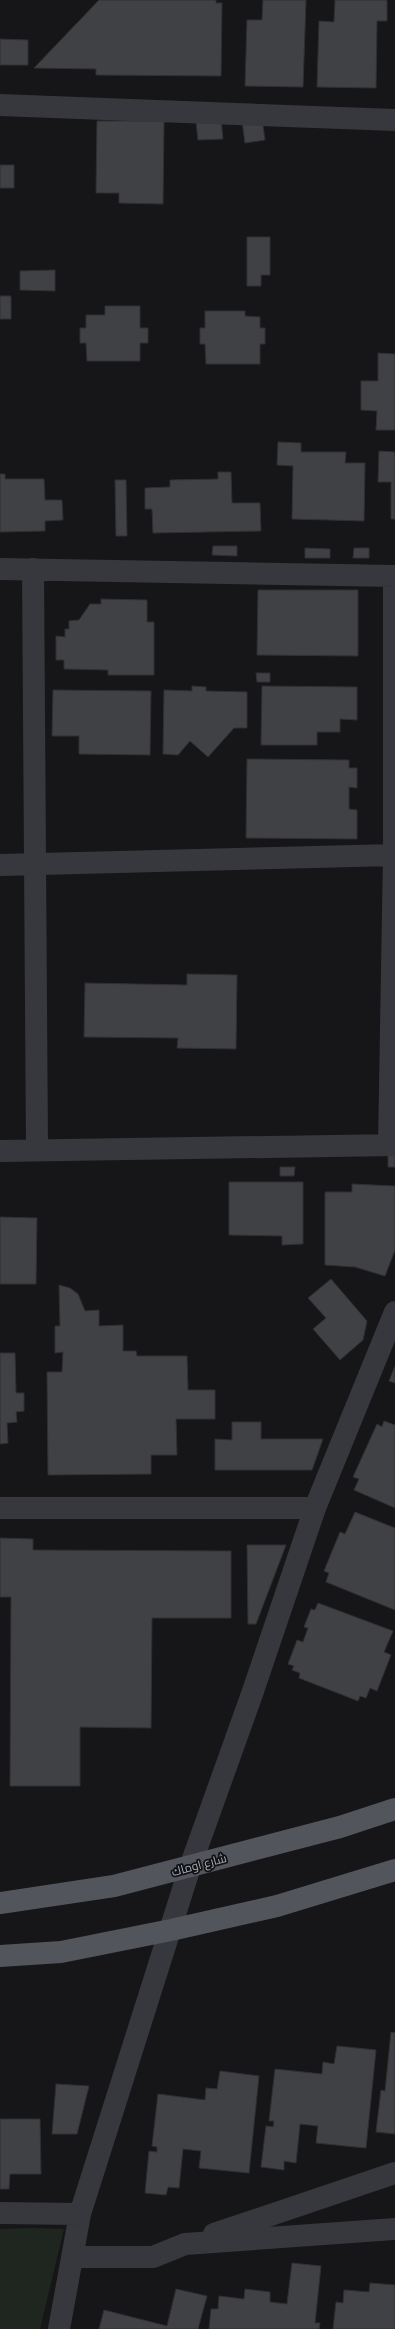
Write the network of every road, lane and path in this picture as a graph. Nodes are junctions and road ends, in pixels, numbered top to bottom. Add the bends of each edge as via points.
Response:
1 (0, 105) edge
2 (395, 120) edge
3 (0, 568) edge
4 (33, 569) junction
5 (394, 576) edge
6 (395, 855) edge
7 (37, 864) junction
8 (0, 865) edge
9 (392, 1145) edge
10 (0, 1150) edge
11 (38, 1150) junction
12 (395, 1312) edge
13 (0, 1508) edge
14 (315, 1508) junction
15 (395, 1809) edge
16 (190, 1867) junction
17 (395, 1870) edge
18 (0, 1903) edge
19 (170, 1930) junction
20 (0, 1956) edge
21 (395, 2173) edge
22 (0, 2213) edge
23 (80, 2214) junction
24 (395, 2229) edge
25 (185, 2244) junction
26 (72, 2257) junction
27 (59, 2329) edge

1 - 2 street
3 - 4 street
4 - 5 street
4 - 7 street
5 - 6 street
6 - 7 street
6 - 9 street
7 - 8 street
7 - 11 street
9 - 11 street
10 - 11 street
12 - 14 street
13 - 14 street
14 - 16 street
15 - 16 main road, شارع اوماك via 340,1827
16 - 18 main road, شارع اوماك via 114,1886
16 - 19 street
17 - 19 main road via 277,1906
19 - 20 main road via 61,1952
19 - 23 street
21 - 25 street
22 - 23 street
23 - 26 street
24 - 25 street
25 - 26 street via 153,2257
26 - 27 street

